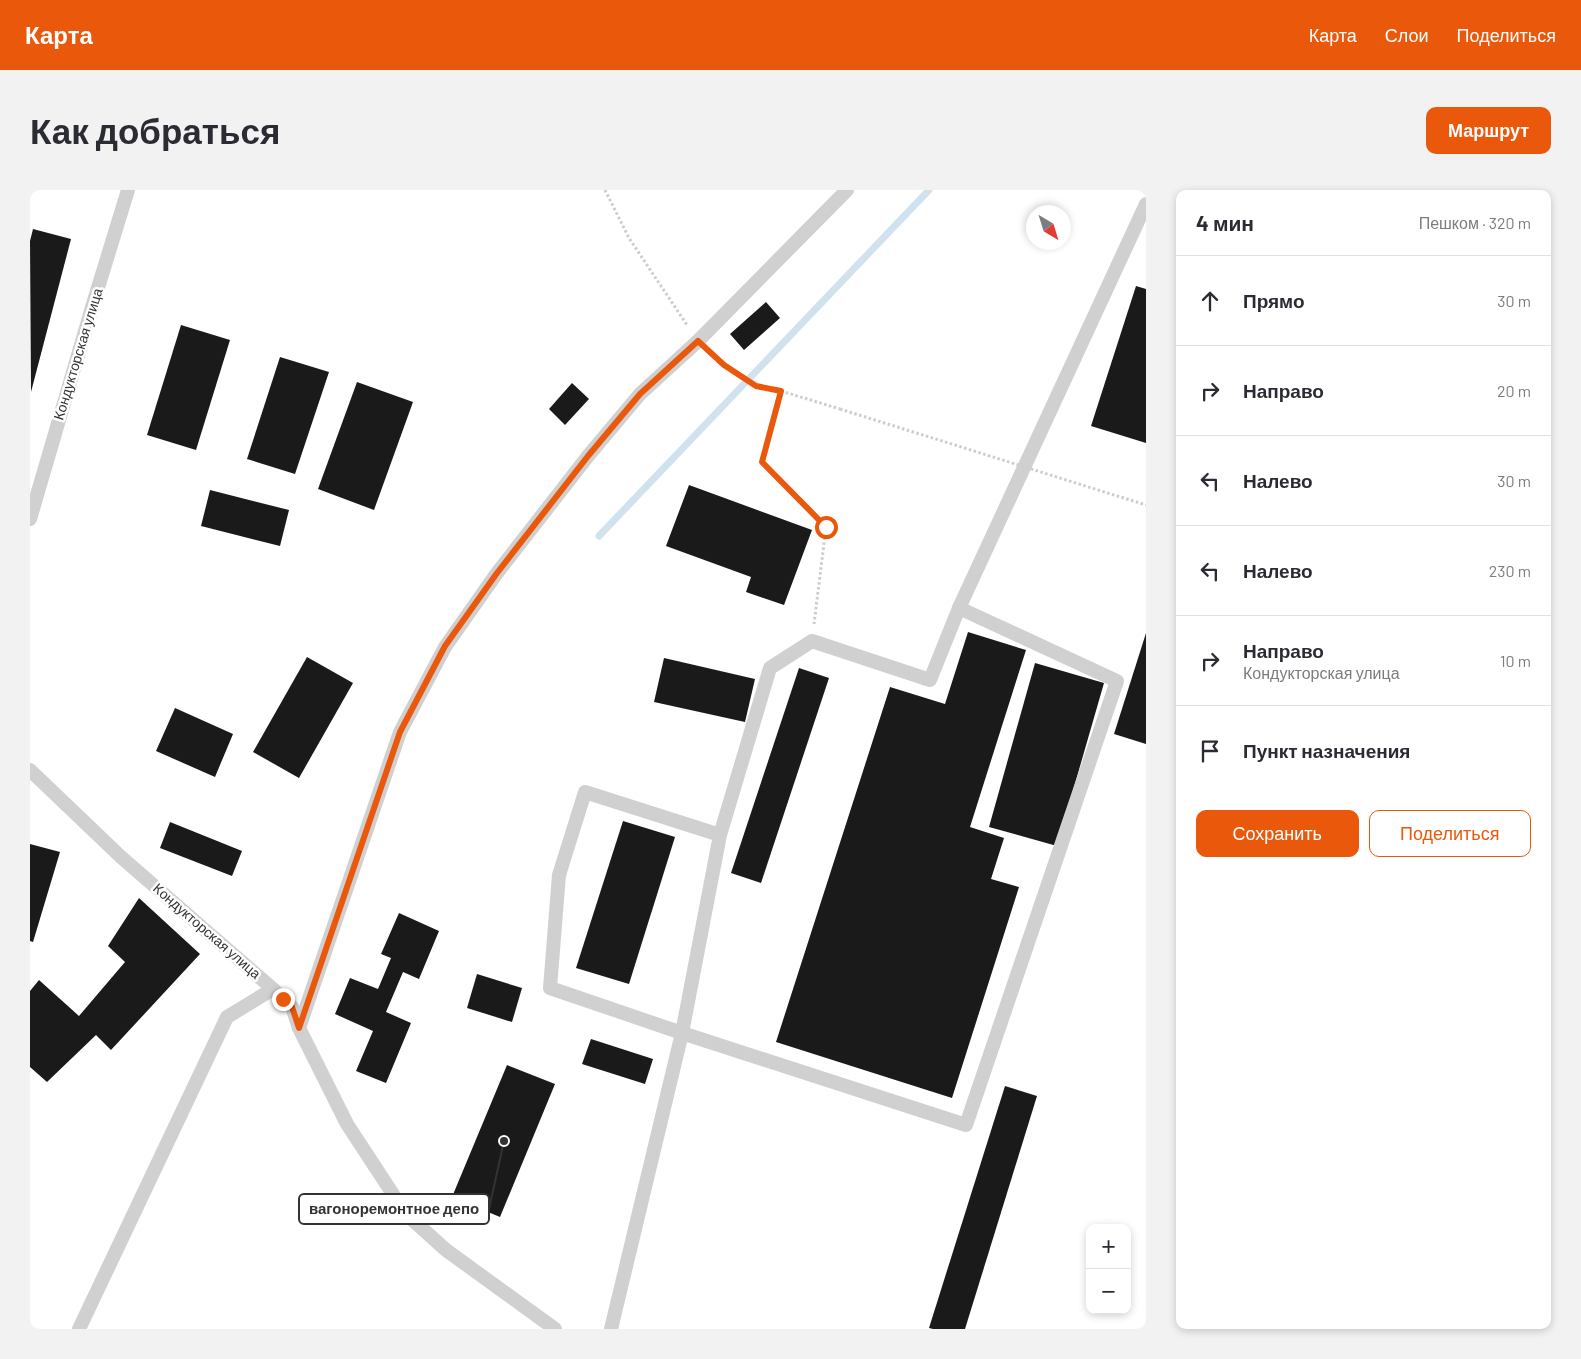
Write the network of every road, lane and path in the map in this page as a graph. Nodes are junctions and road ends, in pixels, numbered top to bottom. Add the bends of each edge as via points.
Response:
1 (128, 190) edge
2 (605, 190) edge
3 (847, 190) edge
4 (1146, 204) edge
5 (698, 341) junction
6 (781, 391) junction
7 (1146, 505) edge
8 (30, 519) edge
9 (959, 608) junction
10 (812, 641) junction
11 (30, 770) edge
12 (720, 835) junction
13 (273, 989) junction
14 (299, 1028) junction
15 (682, 1034) junction
16 (79, 1329) edge
17 (555, 1329) edge
18 (611, 1329) edge

1 - 8 lane, Кондукторская улица
2 - 5 path via 628,238
3 - 5 lane
4 - 9 lane
5 - 6 path via 724,365 756,386
5 - 14 lane via 640,394 588,456 445,646 400,732
6 - 7 path, bridge
6 - 10 path via 762,462 826,527
9 - 10 lane via 930,680
9 - 15 lane via 1117,681 966,1125
10 - 12 lane via 770,668
11 - 13 lane, Кондукторская улица via 121,857
12 - 15 lane
12 - 15 lane via 585,792 559,875 550,988
13 - 14 lane, Кондукторская улица via 292,1007
13 - 16 lane via 226,1017
14 - 17 lane, Кондукторская улица via 347,1124 406,1214 446,1250
15 - 18 lane

